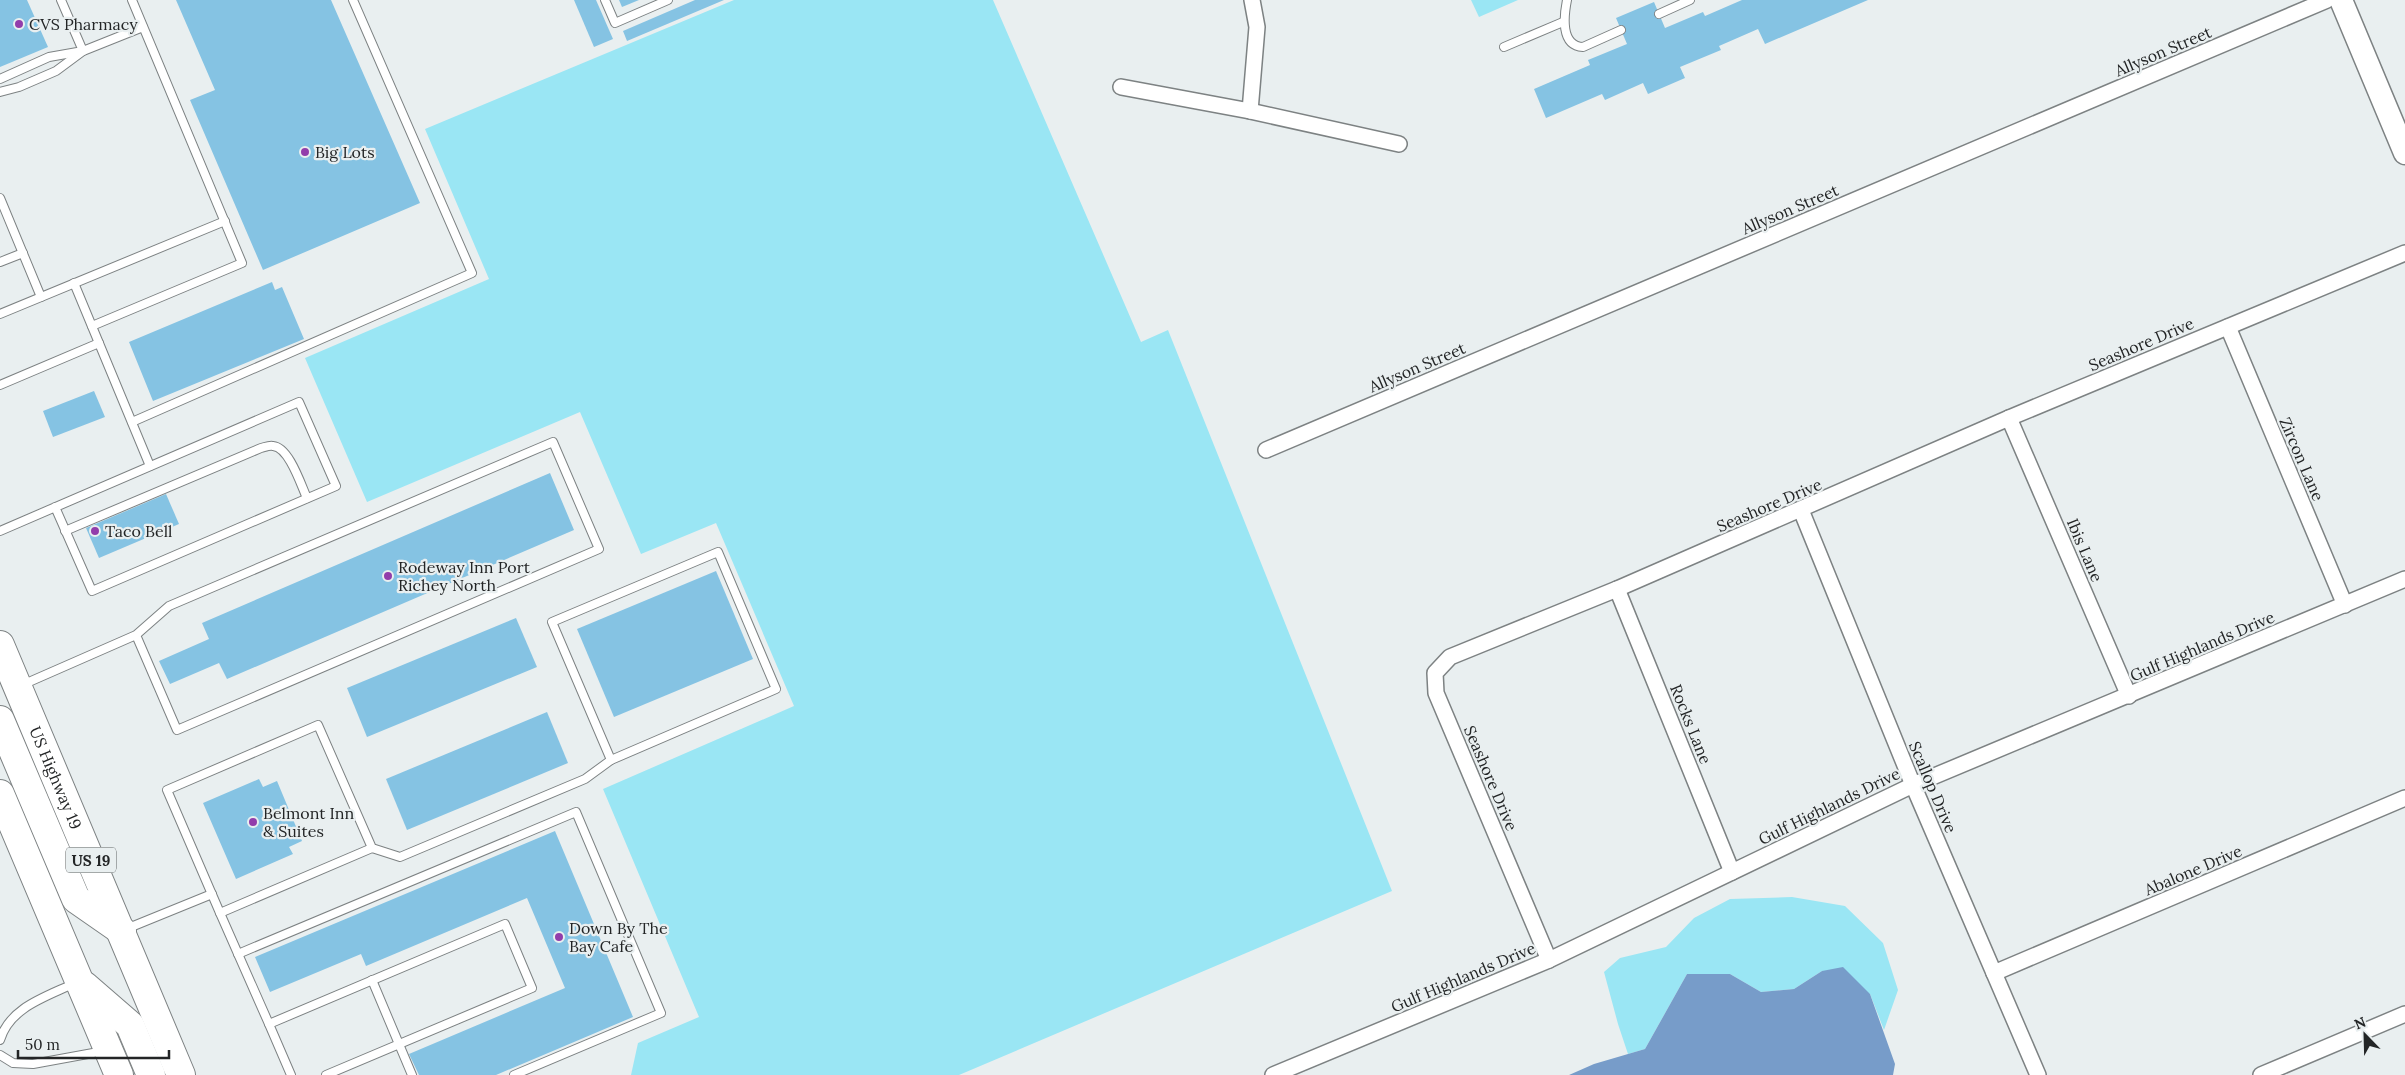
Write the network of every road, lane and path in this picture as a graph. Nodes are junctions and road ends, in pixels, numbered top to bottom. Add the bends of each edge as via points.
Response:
1 (61, 0) edge
2 (132, 0) edge
3 (353, 0) edge
4 (605, 0) edge
5 (668, 0) edge
6 (1252, 0) edge
7 (1567, 0) edge
8 (1690, 0) edge
9 (2328, 0) edge
10 (2341, 0) edge
11 (652, 3) edge
12 (1659, 14) dead end
13 (1563, 22) junction
14 (144, 27) junction
15 (1621, 30) dead end
16 (1504, 47) dead end
17 (83, 51) junction
18 (0, 78) edge
19 (1121, 86) dead end
20 (0, 92) edge
21 (1250, 111) junction
22 (1399, 144) dead end
23 (2405, 153) edge
24 (0, 198) edge
25 (225, 221) junction
26 (23, 253) junction
27 (2405, 253) edge
28 (0, 262) edge
29 (74, 283) junction
30 (41, 297) junction
31 (0, 314) edge
32 (92, 326) junction
33 (2228, 327) junction
34 (99, 343) junction
35 (0, 384) edge
36 (2010, 418) junction
37 (132, 422) junction
38 (1266, 450) dead end
39 (150, 466) junction
40 (307, 498) junction
41 (55, 507) junction
42 (1801, 510) junction
43 (0, 531) edge
44 (65, 531) junction
45 (2405, 579) edge
46 (1617, 588) junction
47 (2344, 605) junction
48 (136, 635) junction
49 (0, 645) edge
50 (18, 687) junction
51 (2129, 696) junction
52 (0, 720) edge
53 (611, 760) junction
54 (1913, 785) junction
55 (0, 794) edge
56 (2405, 798) edge
57 (372, 848) junction
58 (1732, 872) junction
59 (212, 894) junction
60 (220, 913) junction
61 (122, 931) junction
62 (238, 954) junction
63 (1549, 960) junction
64 (1994, 973) junction
65 (372, 980) junction
66 (79, 981) junction
67 (2405, 1014) edge
68 (269, 1024) junction
69 (0, 1040) edge
70 (399, 1044) junction
71 (109, 1050) junction
72 (0, 1055) edge
73 (288, 1074) edge
74 (119, 1075) edge
75 (151, 1075) edge
76 (181, 1075) edge
77 (326, 1075) edge
78 (412, 1075) edge
79 (514, 1075) edge
80 (1273, 1075) edge
81 (2038, 1075) edge
82 (2262, 1075) edge

1 - 17 lane
2 - 14 lane
3 - 37 lane via 472,273
4 - 11 lane via 615,23
5 - 11 lane
6 - 21 street via 1258,27
7 - 13 lane
8 - 12 lane
9 - 38 street, Allyson Street
10 - 23 street
13 - 15 lane via 1576,47
13 - 16 lane
14 - 17 lane
14 - 25 lane
17 - 18 lane via 50,57
17 - 20 lane via 56,71
19 - 21 street
21 - 22 street
24 - 26 lane
25 - 29 lane
25 - 32 lane via 242,263
26 - 28 lane
26 - 30 lane
27 - 33 street, Seashore Drive
29 - 30 lane
29 - 32 lane
30 - 31 lane
32 - 34 lane
33 - 36 street, Seashore Drive
33 - 47 street, Zircon Lane
34 - 35 lane
34 - 37 lane
36 - 42 street, Seashore Drive
36 - 51 street, Ibis Lane
37 - 39 lane
39 - 40 lane via 299,402 336,486
39 - 41 lane
40 - 44 lane via 287,456 282,449 273,446 261,448
40 - 44 lane via 92,592
41 - 43 lane
41 - 44 lane
42 - 46 street, Seashore Drive
42 - 54 street, Scallop Drive
45 - 47 street, Gulf Highlands Drive
46 - 58 street, Rocks Lane
46 - 63 street, Seashore Drive via 1450,657 1435,673 1436,693
47 - 51 street, Gulf Highlands Drive
48 - 48 lane via 169,606 553,442 599,549 177,730
48 - 50 lane
49 - 50 highway, US Highway 19 / US 19
50 - 61 highway, US Highway 19 / US 19
51 - 54 street, Gulf Highlands Drive
52 - 61 highway via 76,899
53 - 53 lane via 552,622 718,552 776,689
53 - 57 lane via 585,779 400,857
54 - 58 street, Gulf Highlands Drive
54 - 64 street, Scallop Drive
55 - 66 highway
56 - 64 street, Abalone Drive
57 - 59 lane via 318,725 167,790
57 - 60 lane
58 - 63 street, Gulf Highlands Drive
59 - 60 lane
59 - 61 lane
60 - 62 lane
61 - 76 highway, US Highway 19 / US 19
62 - 68 lane
62 - 79 lane via 576,812 661,1013
63 - 80 street, Gulf Highlands Drive
64 - 81 street, Scallop Drive
65 - 68 lane
65 - 70 lane
65 - 70 lane via 505,924 509,933 532,988
66 - 69 lane via 20,1009 4,1027
66 - 71 highway
66 - 75 highway via 130,1025
67 - 82 street
68 - 73 lane
70 - 77 lane
70 - 78 lane
71 - 72 lane via 33,1064 13,1064
71 - 74 highway

